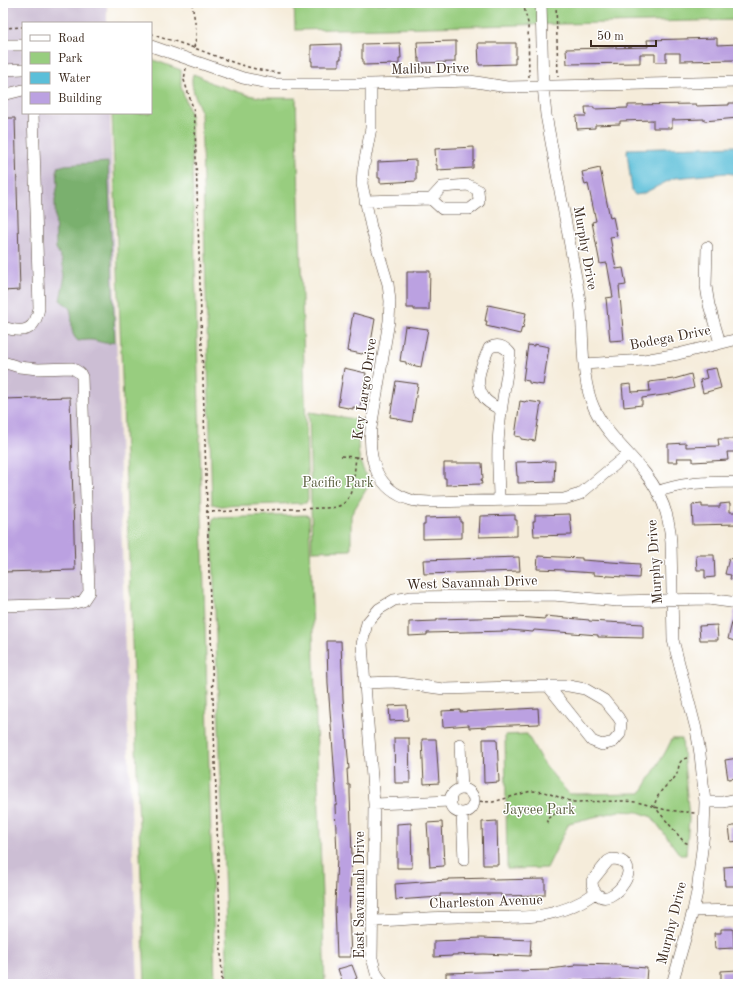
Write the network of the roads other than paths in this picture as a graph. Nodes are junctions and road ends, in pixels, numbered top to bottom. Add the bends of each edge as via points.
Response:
1 (541, 3) edge
2 (3, 45) edge
3 (22, 45) edge
4 (152, 46) edge
5 (22, 69) edge
6 (3, 70) edge
7 (738, 82) edge
8 (371, 84) junction
9 (543, 86) junction
10 (22, 90) edge
11 (3, 95) edge
12 (33, 114) edge
13 (431, 199) dead end
14 (365, 201) junction
15 (707, 247) dead end
16 (3, 327) edge
17 (738, 339) edge
18 (720, 343) junction
19 (3, 362) edge
20 (584, 364) junction
21 (501, 410) junction
22 (628, 454) junction
23 (738, 482) edge
24 (658, 492) junction
25 (499, 500) junction
26 (672, 600) junction
27 (738, 603) edge
28 (3, 606) edge
29 (366, 684) junction
30 (548, 686) junction
31 (460, 744) dead end
32 (462, 789) junction
33 (738, 799) edge
34 (451, 801) junction
35 (705, 802) junction
36 (374, 804) junction
37 (462, 813) junction
38 (464, 860) dead end
39 (595, 893) dead end
40 (738, 910) edge
41 (693, 911) junction
42 (374, 921) junction
43 (383, 984) edge
44 (672, 984) edge

1 - 9 street, Murphy Drive
2 - 3 street
4 - 8 street, Malibu Drive via 243,78 273,84
5 - 6 street
7 - 9 street, Malibu Drive
8 - 9 street, Malibu Drive via 470,81 496,86
8 - 14 street, Key Largo Drive via 372,128 362,184
9 - 20 street, Murphy Drive via 580,300
10 - 11 street
12 - 16 street via 39,308 33,326 14,331
13 - 14 street
14 - 25 street, Key Largo Drive via 388,284 390,301 369,443 376,472 385,485 412,501
15 - 18 street via 706,286
17 - 18 street, Bodega Drive
18 - 20 street, Bodega Drive via 644,360
19 - 28 street via 38,369 72,368 82,377 89,592 83,601 71,604
20 - 22 street, Murphy Drive via 594,408 609,433
21 - 21 street via 510,353 504,347 495,345 488,348 479,372 478,386 486,400
21 - 25 street via 498,446
22 - 24 street, Murphy Drive
22 - 25 street, Key Largo Drive via 580,494 564,499
23 - 24 street via 689,483
24 - 26 street, Murphy Drive via 670,531
26 - 27 street, West Savannah Drive via 720,600
26 - 29 street, West Savannah Drive via 617,601 554,595 411,597 394,600 379,609 367,623 362,644
26 - 35 street, Murphy Drive via 673,640 696,728
29 - 30 street via 392,682 444,689
29 - 36 street, West Savannah Drive
30 - 30 street via 585,689 604,700 620,722 621,728 617,738 608,745 592,741
31 - 32 street
32 - 34 street via 454,793
32 - 37 street via 470,793 474,801 471,809
33 - 35 street
34 - 36 street
34 - 37 street via 454,809
35 - 41 street, Murphy Drive via 704,832
36 - 42 street, East Savannah Drive
37 - 38 street
39 - 42 street, Charleston Avenue via 573,907 548,915 520,918 458,917
40 - 41 street
41 - 44 street, Murphy Drive
42 - 43 street, East Savannah Drive via 372,958 376,973

